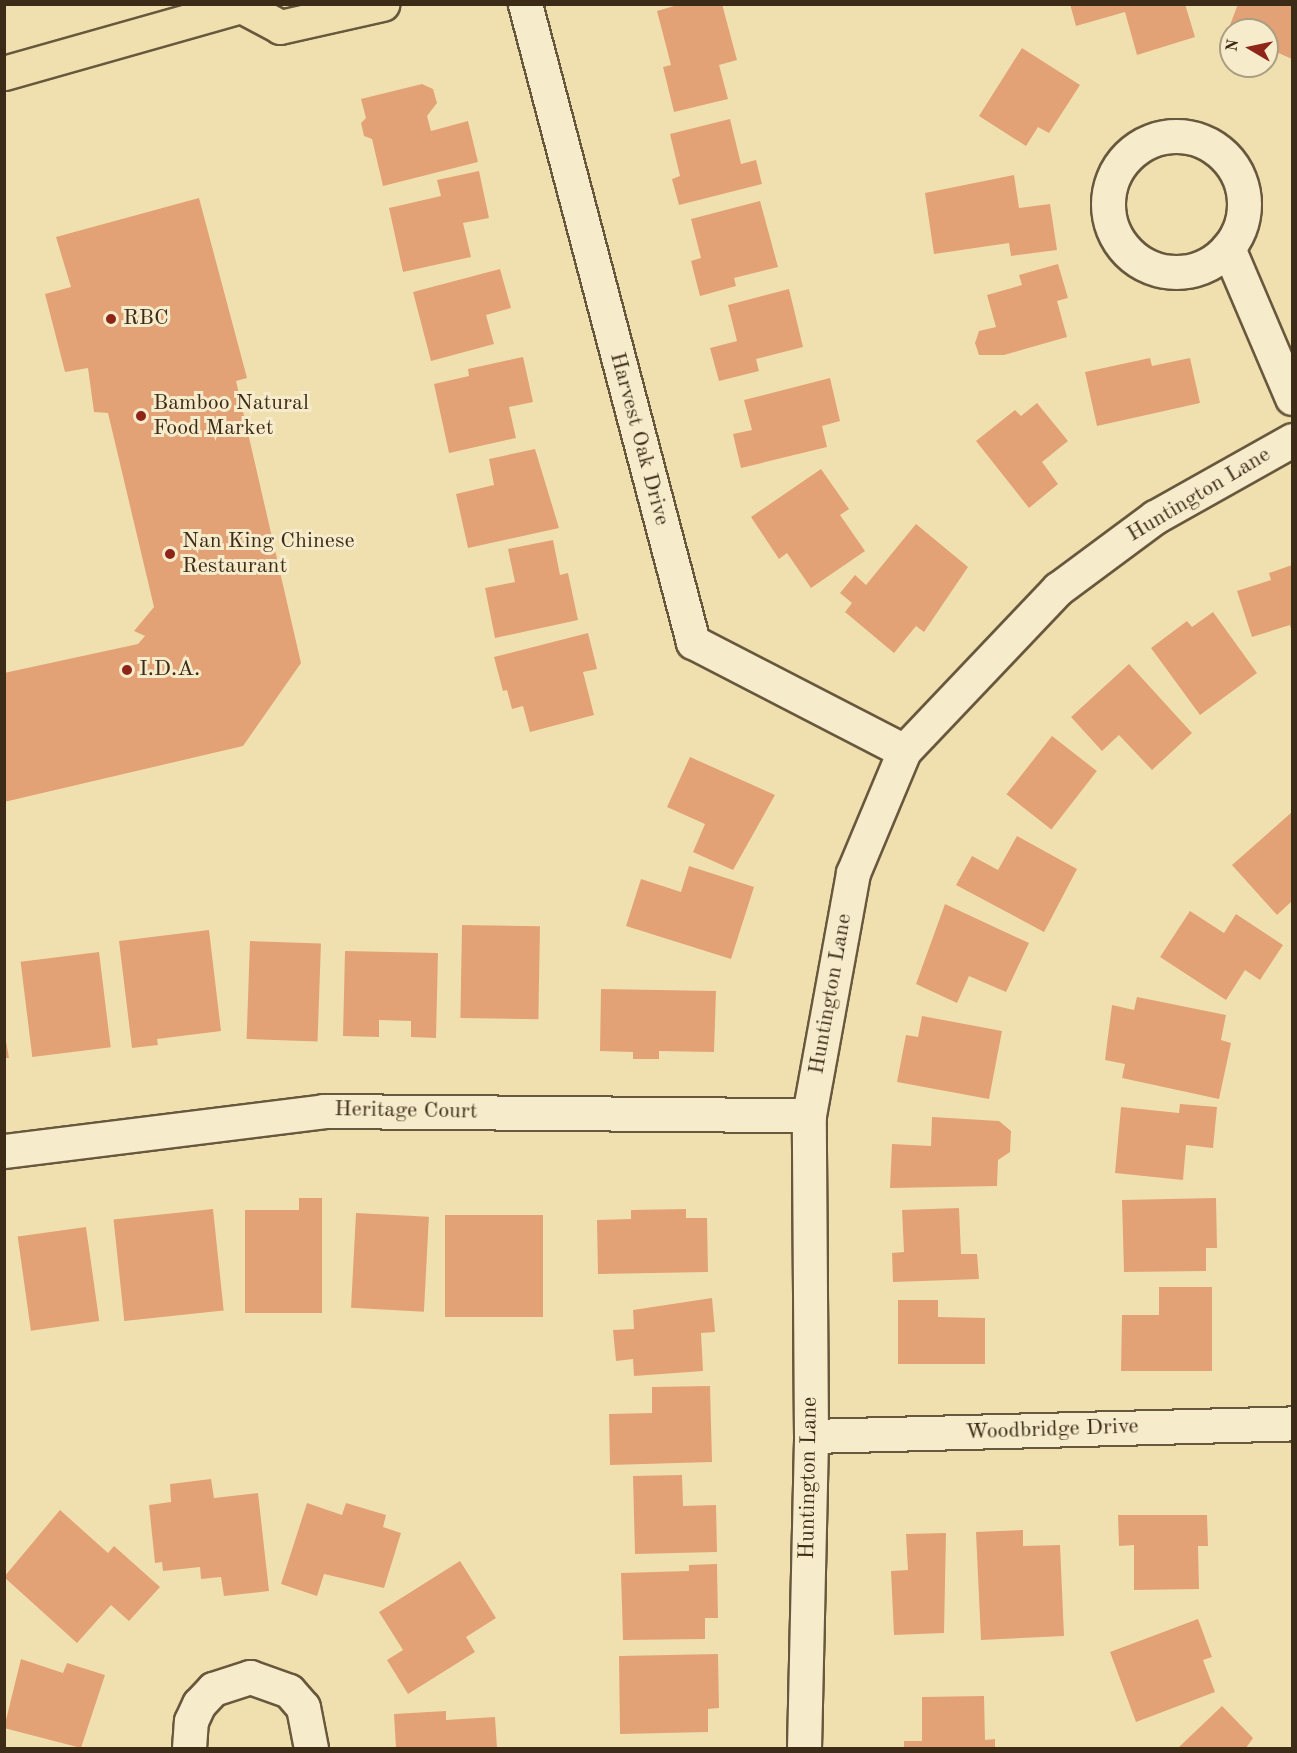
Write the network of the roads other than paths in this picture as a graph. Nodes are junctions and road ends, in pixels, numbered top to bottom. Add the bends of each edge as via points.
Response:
1 (382, 4) edge
2 (525, 4) edge
3 (247, 6) edge
4 (4, 73) edge
5 (1228, 248) junction
6 (1293, 398) edge
7 (1293, 440) edge
8 (904, 752) junction
9 (809, 1115) junction
10 (4, 1151) edge
11 (1293, 1424) edge
12 (811, 1436) junction
13 (189, 1749) edge
14 (311, 1749) edge
15 (804, 1749) edge

1 - 3 main road via 280,27
2 - 8 street, Harvest Oak Drive via 693,642
3 - 4 main road
5 - 5 street via 1244,207 1237,176 1217,150 1188,138 1155,138 1120,163 1110,184 1113,230 1143,264 1188,271
5 - 6 street
7 - 8 street, Huntington Lane via 1155,517 1058,589
8 - 9 street, Huntington Lane via 853,873
9 - 10 street, Heritage Court via 323,1111
9 - 12 street, Huntington Lane
11 - 12 street, Woodbridge Drive
12 - 15 street, Huntington Lane
13 - 14 street via 191,1721 199,1704 213,1689 250,1677 271,1681 296,1699 310,1726

